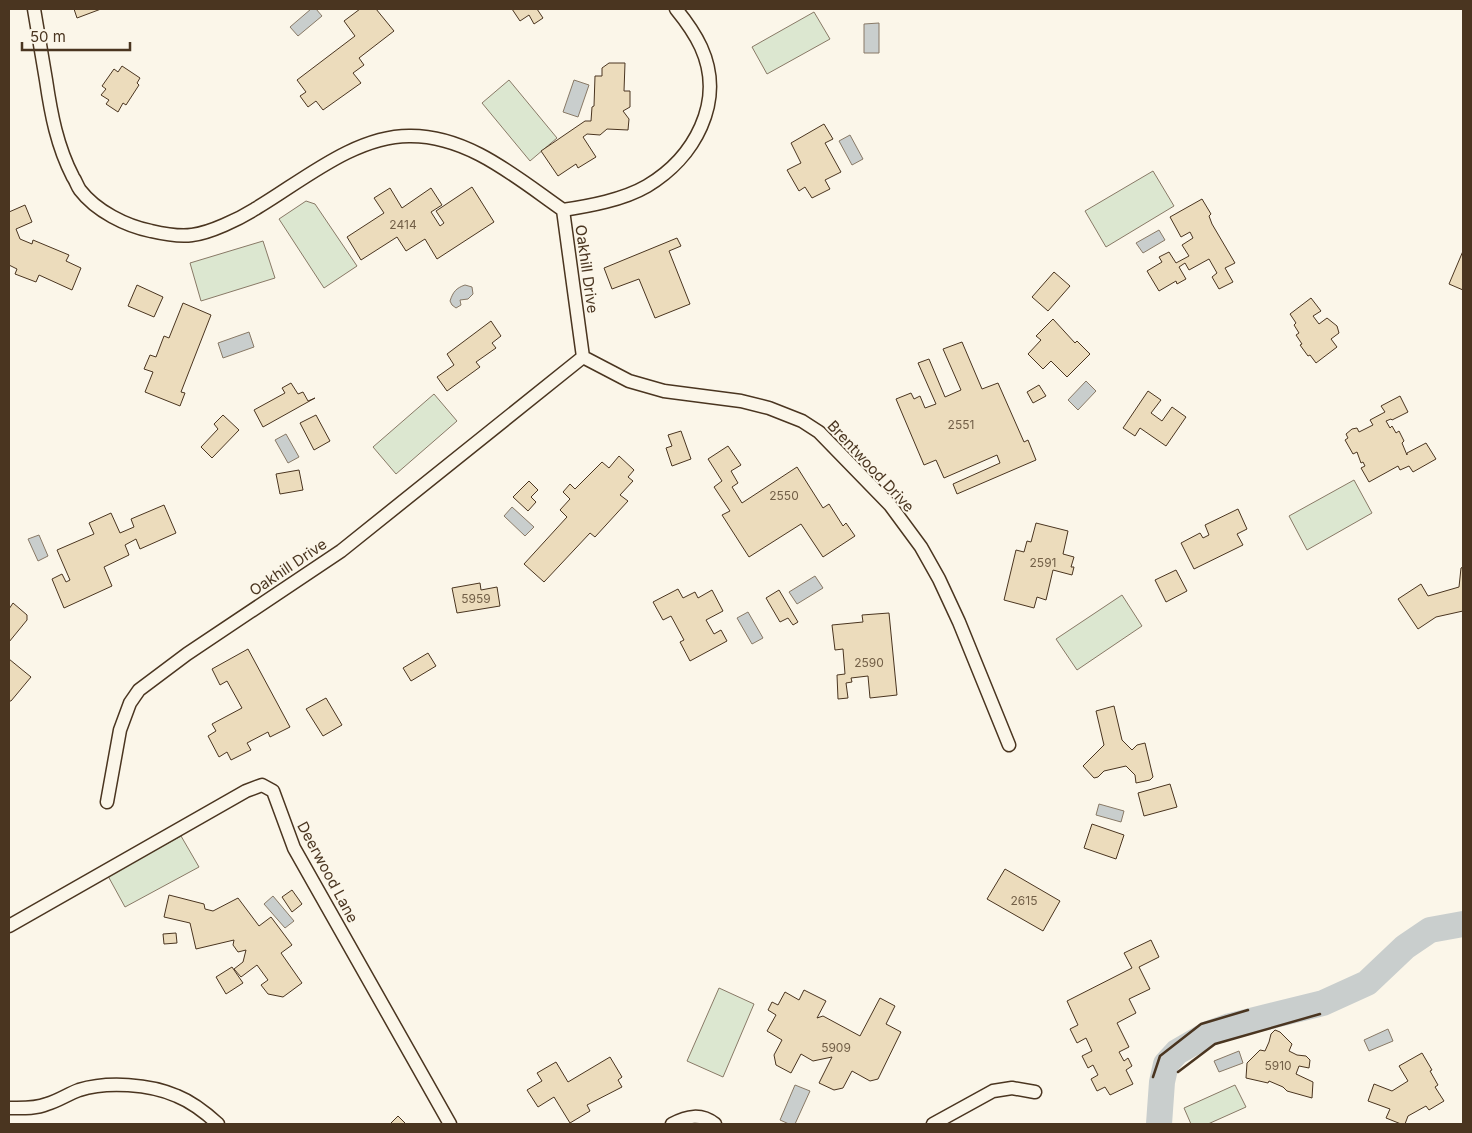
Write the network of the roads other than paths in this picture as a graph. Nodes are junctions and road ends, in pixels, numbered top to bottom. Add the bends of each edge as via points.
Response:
1 (34, 9) edge
2 (676, 9) edge
3 (563, 210) junction
4 (584, 357) junction
5 (1009, 745) dead end
6 (107, 802) dead end
7 (9, 926) edge
8 (1035, 1092) dead end
9 (9, 1108) edge
10 (218, 1124) edge
11 (450, 1124) edge
12 (672, 1124) edge
13 (715, 1124) edge
14 (933, 1124) edge

1 - 3 street, Oakhill Drive via 53,125 64,160 80,190 103,211 141,229 193,235 227,224 362,146 391,136 412,135 464,146
2 - 3 street via 701,47 708,70 708,111 692,143 670,170 645,187 599,204
3 - 4 street, Oakhill Drive
4 - 5 street, Brentwood Drive via 629,381 664,391 750,403 802,421 819,432 890,505 921,547 939,579
4 - 6 street, Oakhill Drive via 341,551 139,690 130,703 120,730
7 - 11 street, Deerwood Lane via 246,791 262,785 273,791 294,848
8 - 14 street via 1012,1088 993,1091
9 - 10 street via 45,1105 78,1090 98,1086 130,1086 177,1096
12 - 13 street via 696,1116

